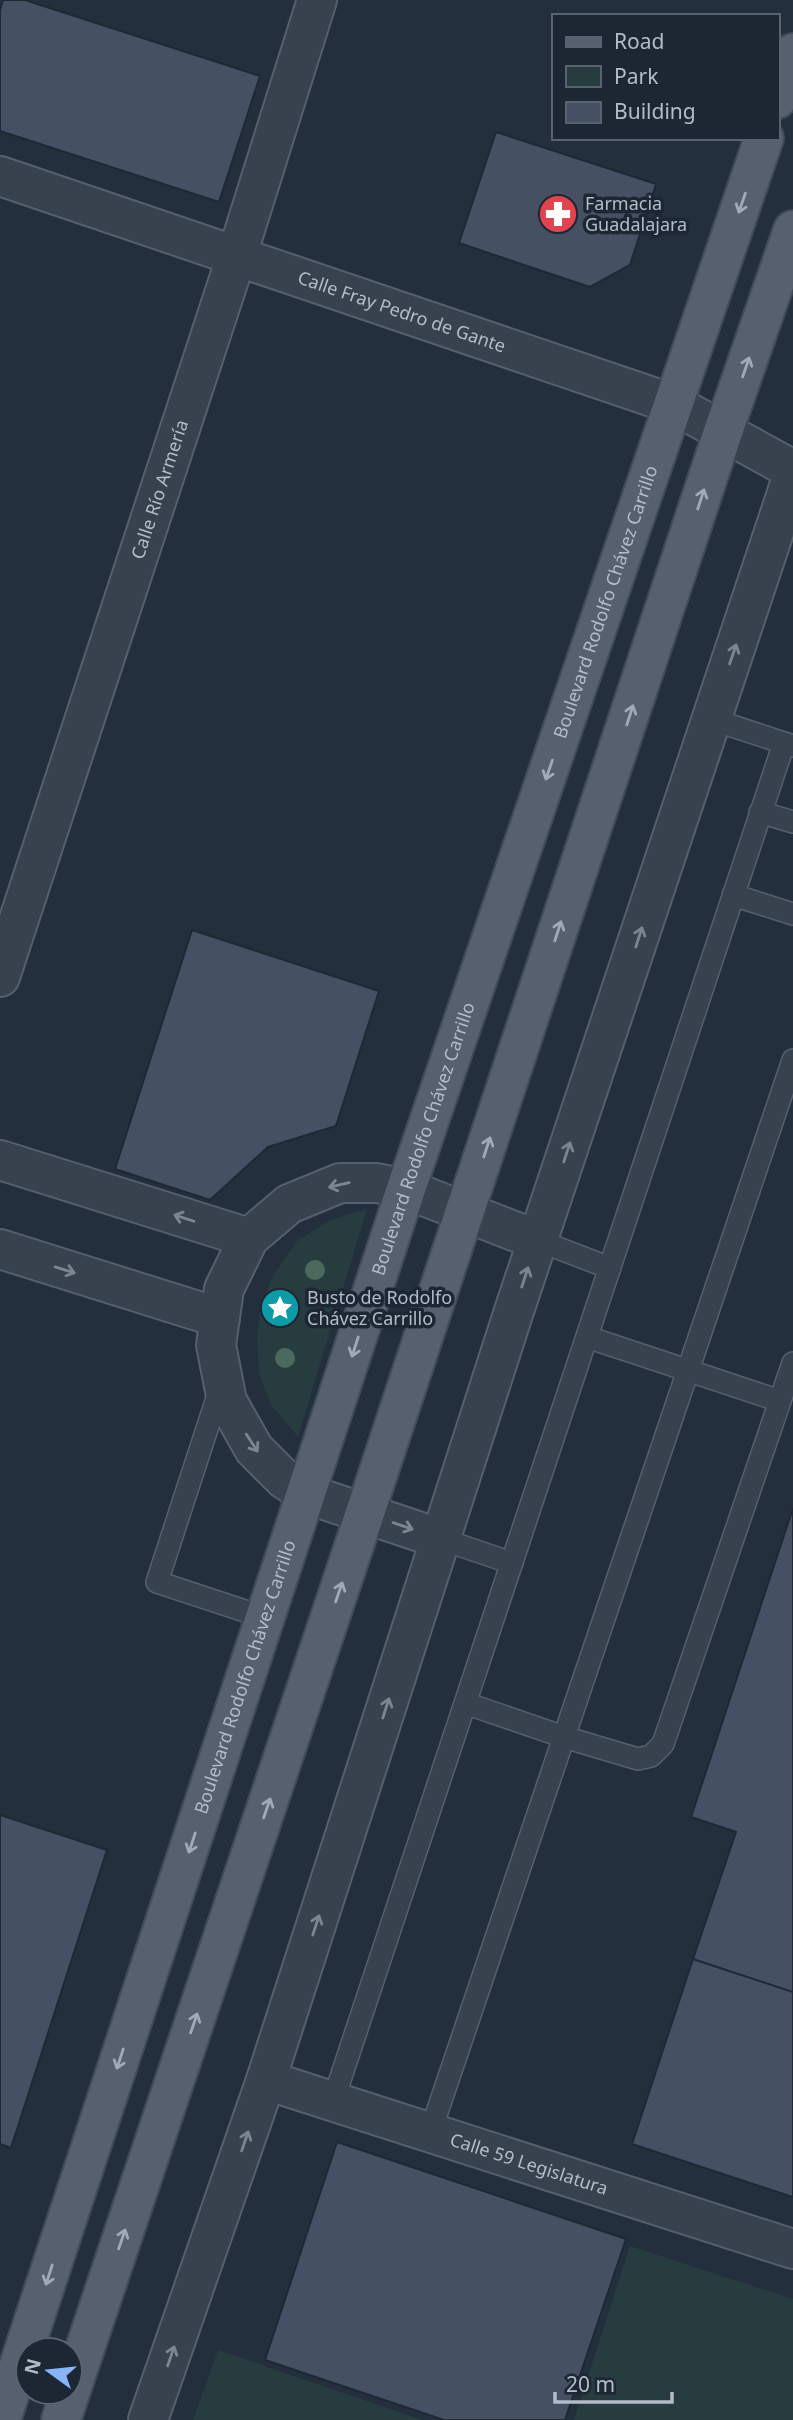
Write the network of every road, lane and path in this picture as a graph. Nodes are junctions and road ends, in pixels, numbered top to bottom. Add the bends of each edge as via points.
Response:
1 (317, 0) edge
2 (793, 52) edge
3 (779, 93) edge
4 (763, 140) edge
5 (0, 176) edge
6 (793, 230) edge
7 (237, 255) junction
8 (673, 404) junction
9 (723, 432) junction
10 (793, 472) edge
11 (711, 719) junction
12 (788, 744) edge
13 (760, 812) junction
14 (793, 822) edge
15 (733, 895) junction
16 (793, 914) edge
17 (0, 977) edge
18 (793, 1060) edge
19 (0, 1160) edge
20 (406, 1189) junction
21 (465, 1212) junction
22 (249, 1238) junction
23 (537, 1240) junction
24 (0, 1249) edge
25 (610, 1268) junction
26 (220, 1318) junction
27 (587, 1337) junction
28 (793, 1363) edge
29 (687, 1370) junction
30 (223, 1380) junction
31 (780, 1401) junction
32 (307, 1494) junction
33 (365, 1513) junction
34 (440, 1539) junction
35 (512, 1563) junction
36 (266, 1618) junction
37 (465, 1703) junction
38 (564, 1737) junction
39 (266, 2080) junction
40 (333, 2101) junction
41 (430, 2133) junction
42 (793, 2249) edge
43 (4, 2400) edge
44 (61, 2420) edge
45 (148, 2420) edge

1 - 7 street, Calle Río Armería
2 - 3 main road
4 -> 8 main road, Boulevard Rodolfo Chávez Carrillo
5 - 7 street, Calle Fray Pedro de Gante
9 -> 6 main road
7 - 8 street, Calle Fray Pedro de Gante
7 - 17 street, Calle Río Armería
8 - 9 street, Calle Fray Pedro de Gante
8 -> 20 main road, Boulevard Rodolfo Chávez Carrillo
9 - 10 street, Calle Fray Pedro de Gante
21 -> 9 main road
11 -> 10 street
11 - 12 lane
23 -> 11 street
12 - 13 lane
13 - 14 lane
13 - 15 lane
15 - 16 lane
15 - 25 lane
18 - 29 lane
22 -> 19 street
20 - 21 street
20 -> 22 street via 341,1182 289,1204
20 -> 32 main road, Boulevard Rodolfo Chávez Carrillo
21 - 23 street
21 - 33 main road
22 - 26 street via 224,1289
23 - 25 lane
34 -> 23 street
24 -> 26 street
25 - 27 lane
26 - 30 street via 216,1345
27 - 29 lane
27 - 35 lane
28 - 31 lane
29 - 31 lane
29 - 38 lane
30 -> 32 street via 227,1401 254,1449
30 - 36 lane via 157,1582
31 - 38 lane via 663,1744 652,1756 638,1759
32 - 33 street
32 - 36 main road, Boulevard Rodolfo Chávez Carrillo
33 -> 34 street
44 -> 33 main road
34 - 35 lane
39 -> 34 street
35 - 37 lane
36 -> 43 main road, Boulevard Rodolfo Chávez Carrillo
37 - 38 lane
37 - 40 lane
38 - 41 lane
39 - 40 street, Calle 59 Legislatura
45 -> 39 street
40 - 41 street, Calle 59 Legislatura
41 - 42 street, Calle 59 Legislatura

